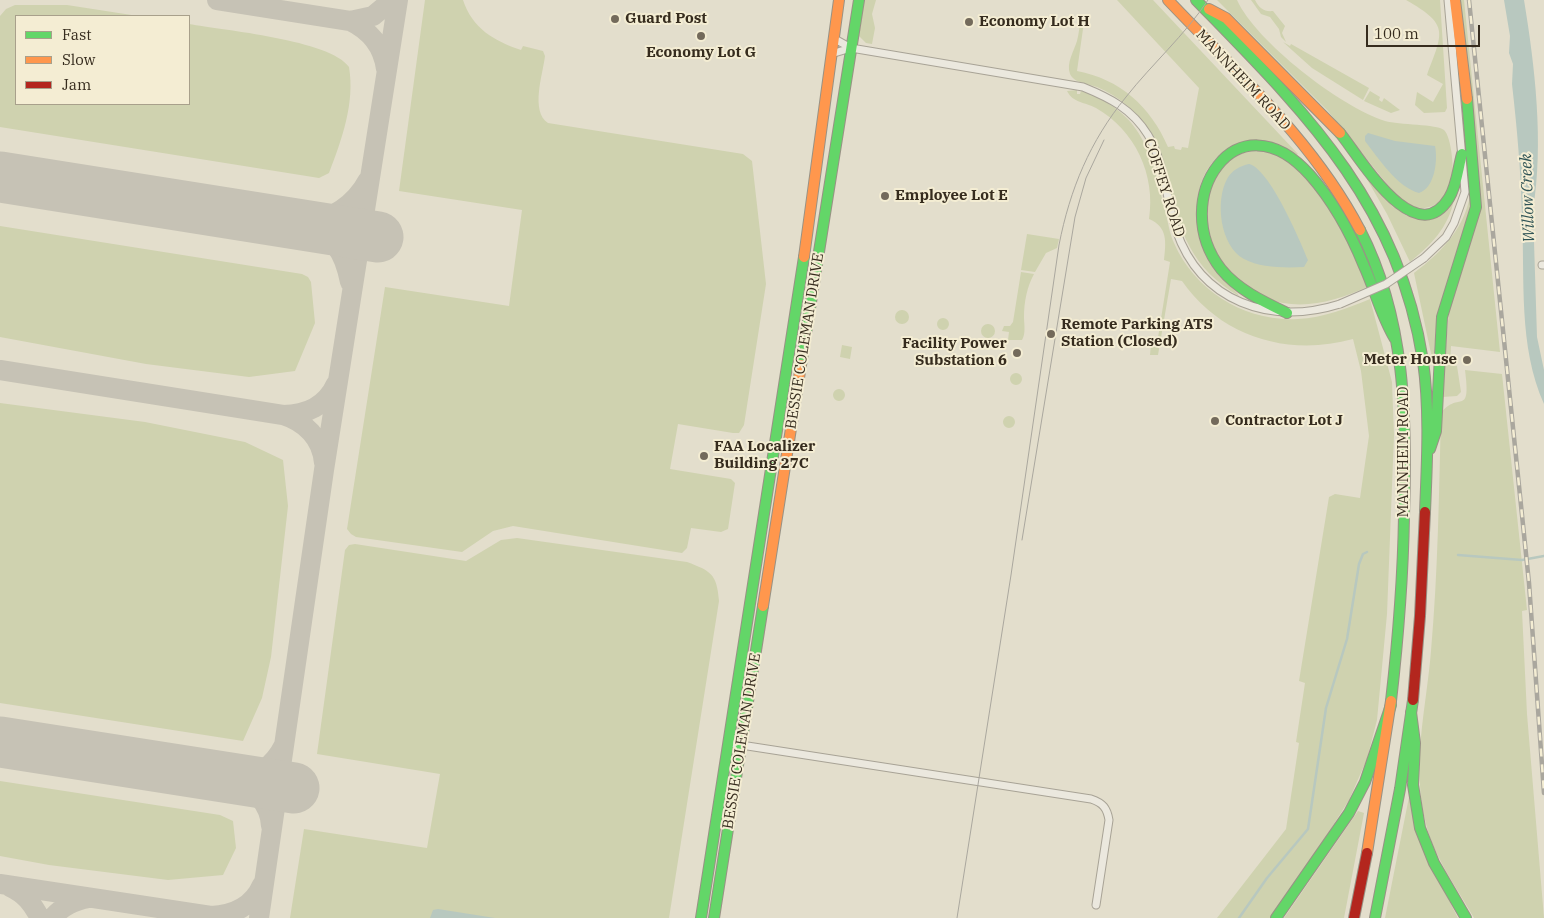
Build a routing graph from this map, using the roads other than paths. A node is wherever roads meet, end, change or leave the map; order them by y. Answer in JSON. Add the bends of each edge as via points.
{"nodes":[{"id":1,"x":839,"y":0,"type":"edge"},
{"id":2,"x":859,"y":0,"type":"edge"},
{"id":3,"x":1168,"y":0,"type":"edge"},
{"id":4,"x":1448,"y":0,"type":"edge"},
{"id":5,"x":1455,"y":0,"type":"edge"},
{"id":6,"x":1198,"y":2,"type":"edge"},
{"id":7,"x":833,"y":38,"type":"junction"},
{"id":8,"x":851,"y":48,"type":"junction"},
{"id":9,"x":831,"y":54,"type":"junction"},
{"id":10,"x":1462,"y":154,"type":"junction"},
{"id":11,"x":1287,"y":313,"type":"junction"},
{"id":12,"x":1400,"y":346,"type":"junction"},
{"id":13,"x":1427,"y":459,"type":"junction"},
{"id":14,"x":1391,"y":705,"type":"junction"},
{"id":15,"x":1411,"y":712,"type":"junction"},
{"id":16,"x":728,"y":743,"type":"junction"},
{"id":17,"x":742,"y":745,"type":"junction"},
{"id":18,"x":1096,"y":904,"type":"dead end"},
{"id":19,"x":701,"y":918,"type":"edge"},
{"id":20,"x":714,"y":918,"type":"edge"},
{"id":21,"x":1276,"y":918,"type":"edge"},
{"id":22,"x":1354,"y":918,"type":"edge"},
{"id":23,"x":1376,"y":918,"type":"edge"},
{"id":24,"x":1466,"y":918,"type":"edge"}],
"edges":[{"from":1,"to":7,"type":"main road","name":"BESSIE COLEMAN DRIVE"},
{"from":2,"to":8,"type":"main road","name":"BESSIE COLEMAN DRIVE"},
{"from":3,"to":12,"type":"main road","name":"MANNHEIM ROAD","via":[[1297,137],[1333,183],[1377,270]]},
{"from":4,"to":10,"type":"street","name":"COFFEY ROAD"},
{"from":5,"to":13,"type":"main road","via":[[1476,207],[1442,317],[1436,431]]},
{"from":6,"to":10,"type":"main road","via":[[1226,18],[1332,123],[1392,199],[1405,210],[1429,213],[1444,204],[1454,191]]},
{"from":6,"to":13,"type":"main road","name":"MANNHEIM ROAD","via":[[1324,137],[1357,184],[1383,232],[1404,284],[1420,349],[1427,415]]},
{"from":7,"to":8,"type":"street","name":"COFFEY ROAD"},
{"from":7,"to":9,"type":"main road","name":"BESSIE COLEMAN DRIVE"},
{"from":8,"to":9,"type":"street","name":"COFFEY ROAD"},
{"from":8,"to":11,"type":"street","name":"COFFEY ROAD","via":[[1083,86],[1110,98],[1135,117],[1149,136],[1176,229],[1196,268],[1209,282],[1239,303]]},
{"from":8,"to":17,"type":"main road","name":"BESSIE COLEMAN DRIVE"},
{"from":9,"to":16,"type":"main road","name":"BESSIE COLEMAN DRIVE","via":[[815,184]]},
{"from":10,"to":11,"type":"street","name":"COFFEY ROAD","bridge":true,"via":[[1465,192],[1460,210],[1446,237],[1424,258],[1386,284],[1340,304]]},
{"from":11,"to":12,"type":"main road","via":[[1253,298],[1231,281],[1216,260],[1205,235],[1202,211],[1208,178],[1218,162],[1239,148],[1259,145],[1279,149],[1307,172],[1338,214],[1360,257],[1384,322]]},
{"from":12,"to":14,"type":"main road","name":"MANNHEIM ROAD","via":[[1407,418],[1406,472],[1402,588]]},
{"from":13,"to":15,"type":"main road","name":"MANNHEIM ROAD","via":[[1424,574]]},
{"from":14,"to":21,"type":"main road","via":[[1365,782],[1349,813]]},
{"from":14,"to":22,"type":"main road","name":"MANNHEIM ROAD"},
{"from":15,"to":23,"type":"main road","name":"MANNHEIM ROAD"},
{"from":15,"to":24,"type":"main road","via":[[1415,743],[1413,785],[1420,828],[1434,863]]},
{"from":16,"to":17,"type":"street"},
{"from":16,"to":19,"type":"main road","name":"BESSIE COLEMAN DRIVE"},
{"from":17,"to":18,"type":"street","via":[[1099,802],[1107,809],[1109,820]]},
{"from":17,"to":20,"type":"main road","name":"BESSIE COLEMAN DRIVE"}]}
